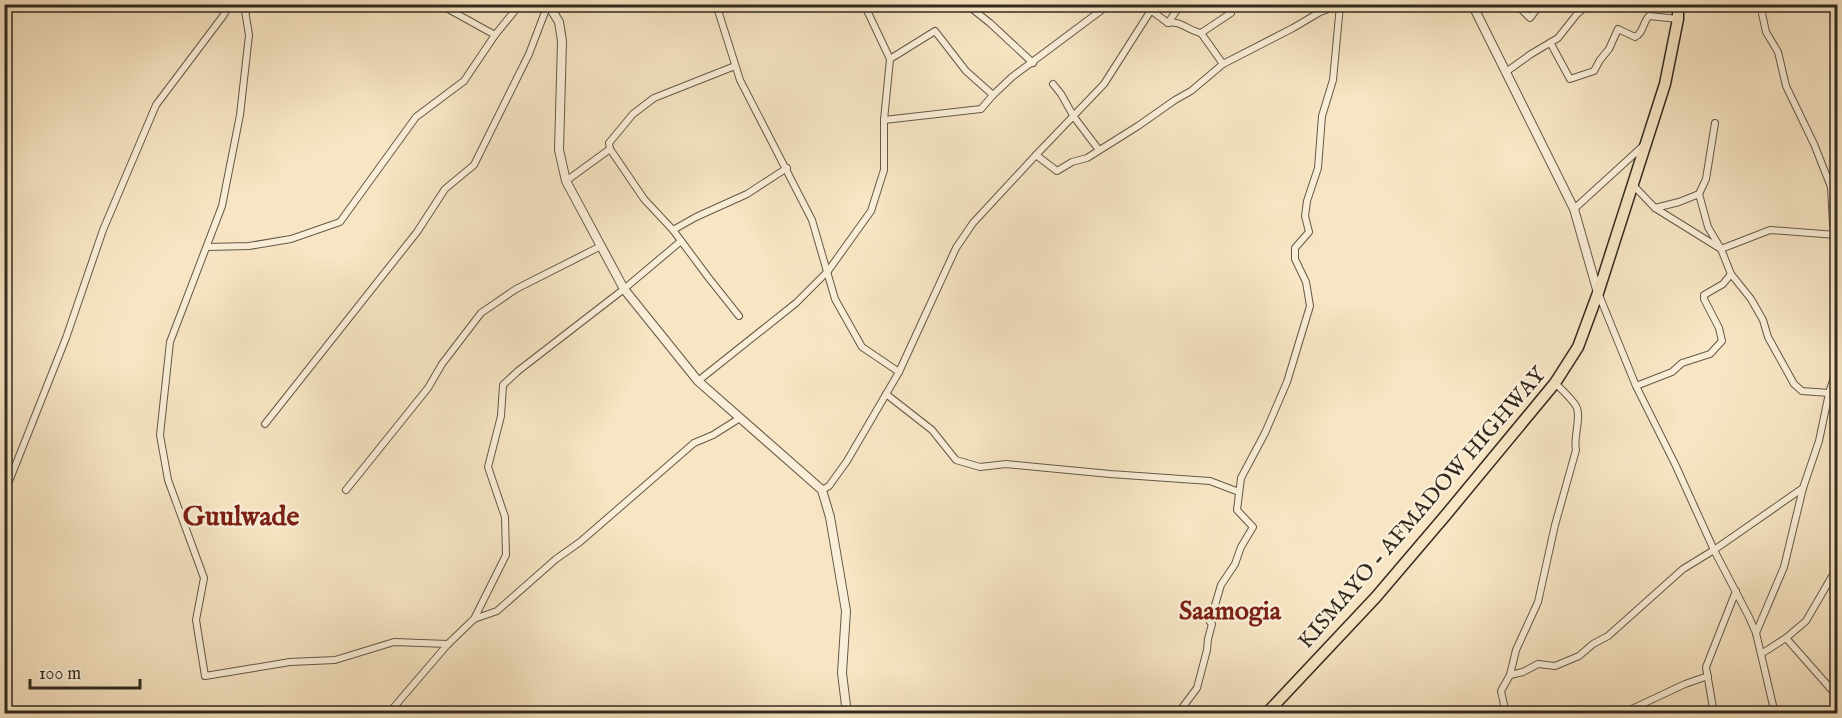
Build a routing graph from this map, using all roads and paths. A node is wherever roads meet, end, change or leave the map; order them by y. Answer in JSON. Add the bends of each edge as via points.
{"nodes":[{"id":1,"x":230,"y":4,"type":"edge"},
{"id":2,"x":244,"y":4,"type":"edge"},
{"id":3,"x":439,"y":4,"type":"edge"},
{"id":4,"x":529,"y":4,"type":"edge"},
{"id":5,"x":547,"y":4,"type":"edge"},
{"id":6,"x":716,"y":4,"type":"edge"},
{"id":7,"x":864,"y":4,"type":"edge"},
{"id":8,"x":966,"y":4,"type":"edge"},
{"id":9,"x":1180,"y":4,"type":"edge"},
{"id":10,"x":1231,"y":4,"type":"edge"},
{"id":11,"x":1316,"y":4,"type":"edge"},
{"id":12,"x":1516,"y":4,"type":"edge"},
{"id":13,"x":1554,"y":4,"type":"edge"},
{"id":14,"x":1589,"y":4,"type":"edge"},
{"id":15,"x":1678,"y":4,"type":"edge"},
{"id":16,"x":1760,"y":4,"type":"edge"},
{"id":17,"x":1108,"y":5,"type":"edge"},
{"id":18,"x":1340,"y":5,"type":"edge"},
{"id":19,"x":1476,"y":6,"type":"edge"},
{"id":20,"x":1580,"y":7,"type":"edge"},
{"id":21,"x":1153,"y":8,"type":"edge"},
{"id":22,"x":1320,"y":12,"type":"junction"},
{"id":23,"x":1678,"y":19,"type":"junction"},
{"id":24,"x":1168,"y":23,"type":"junction"},
{"id":25,"x":1201,"y":33,"type":"junction"},
{"id":26,"x":495,"y":35,"type":"junction"},
{"id":27,"x":1551,"y":44,"type":"junction"},
{"id":28,"x":890,"y":60,"type":"junction"},
{"id":29,"x":1033,"y":63,"type":"junction"},
{"id":30,"x":1223,"y":64,"type":"junction"},
{"id":31,"x":735,"y":66,"type":"junction"},
{"id":32,"x":1506,"y":72,"type":"junction"},
{"id":33,"x":1053,"y":84,"type":"dead end"},
{"id":34,"x":993,"y":95,"type":"junction"},
{"id":35,"x":1074,"y":117,"type":"junction"},
{"id":36,"x":884,"y":120,"type":"junction"},
{"id":37,"x":1715,"y":123,"type":"dead end"},
{"id":38,"x":1646,"y":144,"type":"junction"},
{"id":39,"x":610,"y":149,"type":"junction"},
{"id":40,"x":1099,"y":150,"type":"junction"},
{"id":41,"x":1036,"y":155,"type":"junction"},
{"id":42,"x":787,"y":168,"type":"junction"},
{"id":43,"x":566,"y":181,"type":"junction"},
{"id":44,"x":1633,"y":185,"type":"junction"},
{"id":45,"x":1699,"y":194,"type":"junction"},
{"id":46,"x":1654,"y":208,"type":"junction"},
{"id":47,"x":1574,"y":209,"type":"junction"},
{"id":48,"x":673,"y":230,"type":"junction"},
{"id":49,"x":1837,"y":237,"type":"edge"},
{"id":50,"x":681,"y":241,"type":"junction"},
{"id":51,"x":601,"y":246,"type":"junction"},
{"id":52,"x":207,"y":247,"type":"junction"},
{"id":53,"x":1722,"y":249,"type":"junction"},
{"id":54,"x":828,"y":271,"type":"junction"},
{"id":55,"x":1731,"y":274,"type":"junction"},
{"id":56,"x":624,"y":289,"type":"junction"},
{"id":57,"x":1598,"y":294,"type":"junction"},
{"id":58,"x":739,"y":316,"type":"dead end"},
{"id":59,"x":1838,"y":365,"type":"edge"},
{"id":60,"x":899,"y":372,"type":"junction"},
{"id":61,"x":698,"y":381,"type":"junction"},
{"id":62,"x":1556,"y":383,"type":"junction"},
{"id":63,"x":1636,"y":386,"type":"junction"},
{"id":64,"x":1828,"y":393,"type":"junction"},
{"id":65,"x":886,"y":394,"type":"junction"},
{"id":66,"x":740,"y":418,"type":"junction"},
{"id":67,"x":266,"y":424,"type":"dead end"},
{"id":68,"x":1803,"y":488,"type":"junction"},
{"id":69,"x":346,"y":490,"type":"dead end"},
{"id":70,"x":822,"y":490,"type":"junction"},
{"id":71,"x":1239,"y":492,"type":"junction"},
{"id":72,"x":4,"y":495,"type":"edge"},
{"id":73,"x":1714,"y":550,"type":"junction"},
{"id":74,"x":1838,"y":566,"type":"edge"},
{"id":75,"x":1736,"y":591,"type":"junction"},
{"id":76,"x":474,"y":619,"type":"junction"},
{"id":77,"x":1756,"y":633,"type":"junction"},
{"id":78,"x":1786,"y":638,"type":"junction"},
{"id":79,"x":448,"y":644,"type":"junction"},
{"id":80,"x":1761,"y":654,"type":"junction"},
{"id":81,"x":1510,"y":675,"type":"junction"},
{"id":82,"x":1708,"y":676,"type":"junction"},
{"id":83,"x":1838,"y":697,"type":"edge"},
{"id":84,"x":388,"y":714,"type":"edge"},
{"id":85,"x":847,"y":714,"type":"edge"},
{"id":86,"x":1176,"y":714,"type":"edge"},
{"id":87,"x":1266,"y":714,"type":"edge"},
{"id":88,"x":1506,"y":714,"type":"edge"},
{"id":89,"x":1621,"y":714,"type":"edge"},
{"id":90,"x":1714,"y":714,"type":"edge"},
{"id":91,"x":1774,"y":714,"type":"edge"}],
"edges":[{"from":1,"to":72,"type":"street","via":[[156,105],[103,230],[66,338]]},
{"from":2,"to":52,"type":"street","via":[[249,35],[240,115],[222,206]]},
{"from":3,"to":26,"type":"street"},
{"from":4,"to":26,"type":"street","via":[[517,8]]},
{"from":5,"to":43,"type":"street","via":[[559,22],[562,41],[559,150]]},
{"from":5,"to":67,"type":"street","via":[[529,54],[474,165],[445,189],[417,232]]},
{"from":6,"to":31,"type":"street"},
{"from":7,"to":28,"type":"street"},
{"from":8,"to":29,"type":"street"},
{"from":9,"to":24,"type":"street"},
{"from":10,"to":25,"type":"street","via":[[1231,13]]},
{"from":11,"to":22,"type":"street"},
{"from":12,"to":13,"type":"street","via":[[1530,18],[1539,6]]},
{"from":14,"to":20,"type":"street"},
{"from":15,"to":23,"type":"main road","name":"KISMAYO - AFMADOW HIGHWAY"},
{"from":16,"to":49,"type":"street","via":[[1786,86],[1831,187]]},
{"from":17,"to":29,"type":"street"},
{"from":18,"to":22,"type":"street"},
{"from":18,"to":71,"type":"street","via":[[1333,80],[1322,116],[1317,168],[1307,201],[1309,232],[1295,248],[1310,306],[1287,382],[1241,478]]},
{"from":19,"to":32,"type":"street"},
{"from":20,"to":27,"type":"street","via":[[1566,30]]},
{"from":21,"to":24,"type":"street"},
{"from":21,"to":35,"type":"street","via":[[1104,84]]},
{"from":22,"to":30,"type":"street"},
{"from":23,"to":27,"type":"street","via":[[1649,16],[1635,37],[1618,29],[1594,71],[1570,79]]},
{"from":23,"to":38,"type":"main road","name":"KISMAYO - AFMADOW HIGHWAY","via":[[1665,84]]},
{"from":24,"to":25,"type":"street","via":[[1174,21]]},
{"from":25,"to":30,"type":"street"},
{"from":26,"to":52,"type":"street","via":[[464,81],[416,117],[340,222],[291,239]]},
{"from":27,"to":32,"type":"street"},
{"from":28,"to":34,"type":"street","via":[[935,31],[966,70]]},
{"from":28,"to":36,"type":"street"},
{"from":29,"to":34,"type":"street"},
{"from":30,"to":40,"type":"street","via":[[1191,92]]},
{"from":31,"to":39,"type":"street","via":[[654,98],[633,114],[609,142]]},
{"from":31,"to":42,"type":"street"},
{"from":32,"to":47,"type":"street"},
{"from":33,"to":35,"type":"street"},
{"from":34,"to":36,"type":"street","via":[[981,109]]},
{"from":35,"to":40,"type":"street"},
{"from":35,"to":41,"type":"street"},
{"from":36,"to":54,"type":"street","via":[[884,170],[871,211]]},
{"from":37,"to":45,"type":"street","via":[[1706,179]]},
{"from":38,"to":44,"type":"main road","name":"KISMAYO - AFMADOW HIGHWAY"},
{"from":38,"to":47,"type":"street"},
{"from":39,"to":43,"type":"street"},
{"from":39,"to":48,"type":"street","via":[[644,200]]},
{"from":40,"to":41,"type":"street","via":[[1057,171]]},
{"from":41,"to":60,"type":"street","via":[[973,223],[956,248]]},
{"from":42,"to":48,"type":"street","via":[[747,194]]},
{"from":42,"to":54,"type":"street","via":[[812,220]]},
{"from":43,"to":51,"type":"street"},
{"from":44,"to":46,"type":"street"},
{"from":44,"to":57,"type":"main road","name":"KISMAYO - AFMADOW HIGHWAY"},
{"from":45,"to":46,"type":"street"},
{"from":45,"to":53,"type":"street","via":[[1708,227]]},
{"from":46,"to":53,"type":"street"},
{"from":47,"to":57,"type":"street"},
{"from":48,"to":50,"type":"street"},
{"from":49,"to":53,"type":"street","via":[[1770,230]]},
{"from":50,"to":56,"type":"street"},
{"from":50,"to":58,"type":"street"},
{"from":51,"to":56,"type":"street"},
{"from":51,"to":69,"type":"street","via":[[516,290],[481,313],[428,388]]},
{"from":52,"to":79,"type":"street","via":[[170,342],[160,435],[168,480],[204,578],[196,620],[205,676],[290,662],[335,660],[394,642]]},
{"from":53,"to":55,"type":"street"},
{"from":54,"to":60,"type":"street","via":[[835,298],[862,347]]},
{"from":54,"to":61,"type":"street","via":[[796,303]]},
{"from":55,"to":63,"type":"street","via":[[1704,295],[1719,328],[1722,341],[1718,347]]},
{"from":55,"to":64,"type":"street","via":[[1751,299],[1794,384],[1802,391]]},
{"from":56,"to":61,"type":"street"},
{"from":56,"to":76,"type":"street","via":[[503,385],[501,416],[488,467],[506,517],[506,555]]},
{"from":57,"to":62,"type":"main road","name":"KISMAYO - AFMADOW HIGHWAY","via":[[1578,348]]},
{"from":57,"to":63,"type":"street"},
{"from":59,"to":64,"type":"street"},
{"from":60,"to":65,"type":"street"},
{"from":61,"to":66,"type":"street"},
{"from":62,"to":81,"type":"street","via":[[1576,407],[1576,450],[1538,602],[1516,650]]},
{"from":62,"to":87,"type":"main road","name":"KISMAYO - AFMADOW HIGHWAY","via":[[1376,597]]},
{"from":63,"to":73,"type":"street"},
{"from":64,"to":68,"type":"street","via":[[1819,441]]},
{"from":65,"to":70,"type":"street","via":[[847,461]]},
{"from":65,"to":71,"type":"street","via":[[932,430],[956,460],[980,467],[1006,464],[1210,481]]},
{"from":66,"to":70,"type":"street"},
{"from":66,"to":76,"type":"street","via":[[694,442],[497,611]]},
{"from":68,"to":73,"type":"street"},
{"from":68,"to":77,"type":"street","via":[[1784,567]]},
{"from":70,"to":85,"type":"street","via":[[846,611],[842,673]]},
{"from":71,"to":86,"type":"street","via":[[1237,510],[1252,527],[1221,585],[1197,688]]},
{"from":73,"to":75,"type":"street"},
{"from":73,"to":81,"type":"street","via":[[1683,569],[1608,636],[1579,656],[1555,666],[1539,664]]},
{"from":74,"to":78,"type":"street","via":[[1806,621]]},
{"from":75,"to":77,"type":"street"},
{"from":75,"to":82,"type":"street","via":[[1706,667]]},
{"from":76,"to":79,"type":"street"},
{"from":77,"to":80,"type":"street"},
{"from":78,"to":80,"type":"street"},
{"from":78,"to":83,"type":"street"},
{"from":79,"to":84,"type":"street"},
{"from":80,"to":91,"type":"street"},
{"from":81,"to":88,"type":"street","via":[[1501,691]]},
{"from":82,"to":89,"type":"street"},
{"from":82,"to":90,"type":"street"}]}
